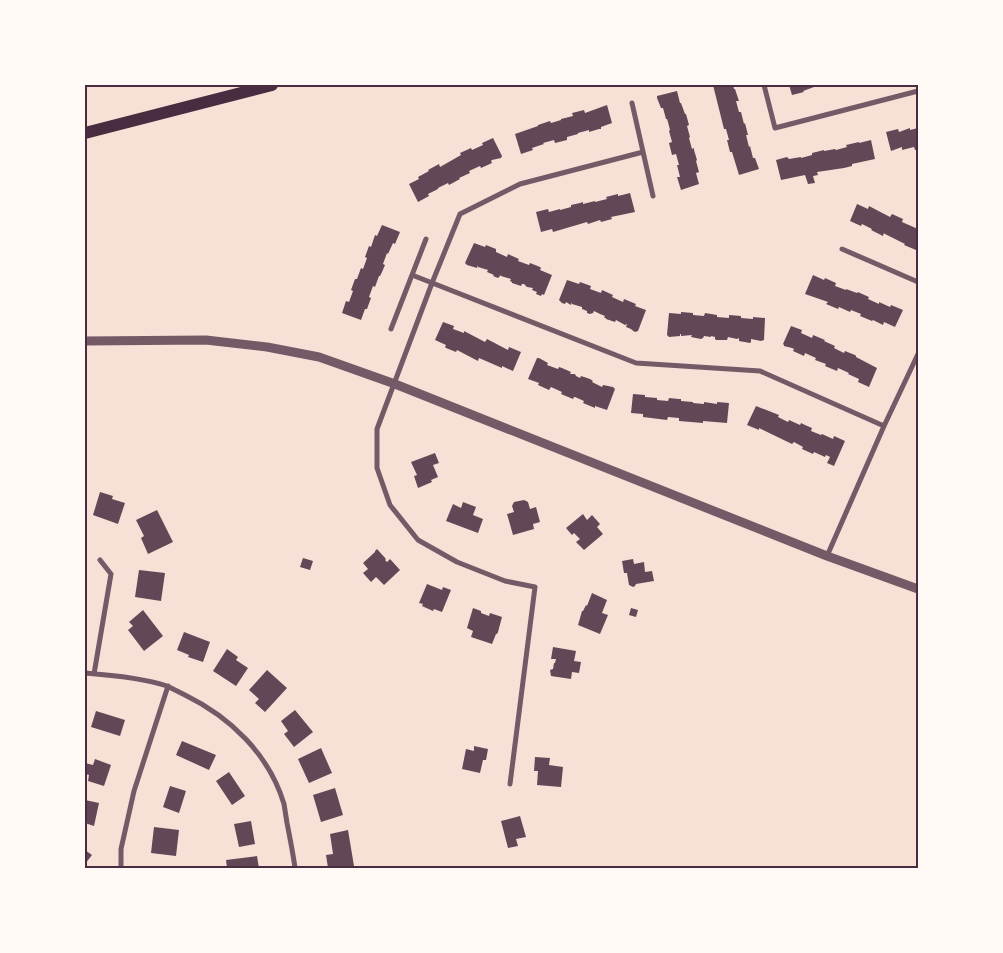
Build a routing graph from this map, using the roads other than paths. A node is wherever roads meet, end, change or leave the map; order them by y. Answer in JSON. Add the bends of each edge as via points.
{"nodes":[{"id":1,"x":272,"y":85,"type":"edge"},
{"id":2,"x":764,"y":85,"type":"edge"},
{"id":3,"x":918,"y":92,"type":"edge"},
{"id":4,"x":632,"y":103,"type":"dead end"},
{"id":5,"x":85,"y":133,"type":"edge"},
{"id":6,"x":643,"y":152,"type":"junction"},
{"id":7,"x":653,"y":196,"type":"dead end"},
{"id":8,"x":426,"y":239,"type":"dead end"},
{"id":9,"x":842,"y":248,"type":"dead end"},
{"id":10,"x":412,"y":275,"type":"junction"},
{"id":11,"x":918,"y":282,"type":"edge"},
{"id":12,"x":432,"y":283,"type":"junction"},
{"id":13,"x":391,"y":329,"type":"dead end"},
{"id":14,"x":85,"y":341,"type":"edge"},
{"id":15,"x":918,"y":354,"type":"edge"},
{"id":16,"x":395,"y":384,"type":"junction"},
{"id":17,"x":884,"y":426,"type":"junction"},
{"id":18,"x":827,"y":556,"type":"junction"},
{"id":19,"x":100,"y":560,"type":"dead end"},
{"id":20,"x":918,"y":590,"type":"edge"},
{"id":21,"x":85,"y":673,"type":"edge"},
{"id":22,"x":94,"y":674,"type":"junction"},
{"id":23,"x":168,"y":686,"type":"junction"},
{"id":24,"x":510,"y":784,"type":"dead end"},
{"id":25,"x":121,"y":868,"type":"edge"},
{"id":26,"x":295,"y":868,"type":"edge"}],
"edges":[{"from":1,"to":5,"type":"highway"},
{"from":2,"to":3,"type":"street","via":[[775,128]]},
{"from":4,"to":6,"type":"street"},
{"from":6,"to":7,"type":"street"},
{"from":6,"to":12,"type":"street","via":[[520,184],[460,214]]},
{"from":8,"to":10,"type":"street"},
{"from":9,"to":11,"type":"street"},
{"from":10,"to":12,"type":"street"},
{"from":10,"to":13,"type":"street"},
{"from":12,"to":16,"type":"street"},
{"from":12,"to":17,"type":"street","via":[[636,363],[760,372]]},
{"from":14,"to":16,"type":"street","via":[[206,340],[267,347],[319,357]]},
{"from":15,"to":17,"type":"street"},
{"from":16,"to":18,"type":"street"},
{"from":16,"to":24,"type":"street","via":[[377,429],[377,468],[390,505],[418,540],[457,562],[505,581],[534,587]]},
{"from":17,"to":18,"type":"street"},
{"from":18,"to":20,"type":"street"},
{"from":19,"to":22,"type":"street","via":[[111,574]]},
{"from":21,"to":22,"type":"street"},
{"from":22,"to":23,"type":"street"},
{"from":23,"to":25,"type":"street","via":[[134,791],[121,849]]},
{"from":23,"to":26,"type":"street","via":[[196,700],[236,728],[266,765],[284,804]]}]}
